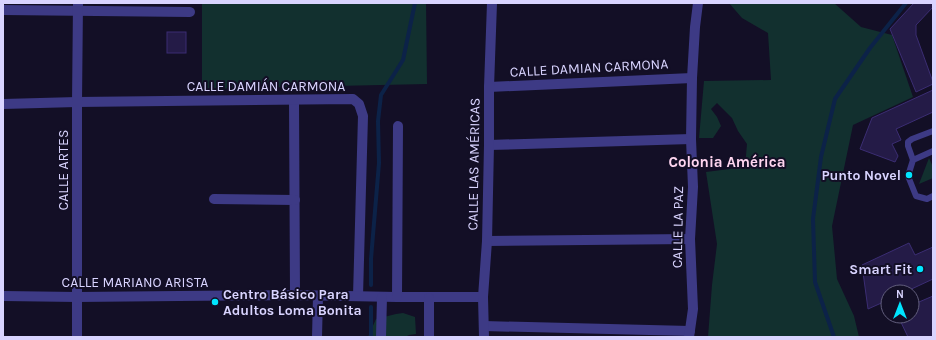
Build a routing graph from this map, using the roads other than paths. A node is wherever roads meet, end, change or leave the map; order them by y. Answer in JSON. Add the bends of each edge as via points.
{"nodes":[{"id":1,"x":492,"y":3,"type":"edge"},
{"id":2,"x":698,"y":3,"type":"edge"},
{"id":3,"x":78,"y":7,"type":"edge"},
{"id":4,"x":3,"y":10,"type":"edge"},
{"id":5,"x":190,"y":12,"type":"dead end"},
{"id":6,"x":692,"y":78,"type":"junction"},
{"id":7,"x":488,"y":87,"type":"junction"},
{"id":8,"x":294,"y":100,"type":"junction"},
{"id":9,"x":77,"y":102,"type":"junction"},
{"id":10,"x":3,"y":104,"type":"edge"},
{"id":11,"x":398,"y":126,"type":"dead end"},
{"id":12,"x":933,"y":130,"type":"edge"},
{"id":13,"x":691,"y":139,"type":"junction"},
{"id":14,"x":489,"y":145,"type":"junction"},
{"id":15,"x":933,"y":151,"type":"edge"},
{"id":16,"x":913,"y":160,"type":"junction"},
{"id":17,"x":933,"y":196,"type":"edge"},
{"id":18,"x":214,"y":199,"type":"dead end"},
{"id":19,"x":295,"y":200,"type":"junction"},
{"id":20,"x":690,"y":239,"type":"junction"},
{"id":21,"x":487,"y":241,"type":"junction"},
{"id":22,"x":295,"y":295,"type":"junction"},
{"id":23,"x":3,"y":296,"type":"edge"},
{"id":24,"x":318,"y":296,"type":"junction"},
{"id":25,"x":358,"y":296,"type":"junction"},
{"id":26,"x":77,"y":297,"type":"junction"},
{"id":27,"x":382,"y":297,"type":"junction"},
{"id":28,"x":397,"y":297,"type":"junction"},
{"id":29,"x":483,"y":297,"type":"junction"},
{"id":30,"x":429,"y":298,"type":"junction"},
{"id":31,"x":484,"y":326,"type":"junction"},
{"id":32,"x":689,"y":334,"type":"edge"},
{"id":33,"x":77,"y":337,"type":"edge"},
{"id":34,"x":318,"y":337,"type":"edge"},
{"id":35,"x":381,"y":337,"type":"edge"},
{"id":36,"x":429,"y":337,"type":"edge"},
{"id":37,"x":484,"y":337,"type":"edge"}],
"edges":[{"from":1,"to":7,"type":"street","name":"CALLE LAS AMÉRICAS"},
{"from":2,"to":6,"type":"street","name":"CALLE LA PAZ"},
{"from":3,"to":4,"type":"street"},
{"from":3,"to":5,"type":"street"},
{"from":3,"to":9,"type":"street","name":"CALLE ARTES"},
{"from":6,"to":7,"type":"street","name":"CALLE DAMIAN CARMONA"},
{"from":6,"to":13,"type":"street","name":"CALLE LA PAZ"},
{"from":7,"to":14,"type":"street","name":"CALLE LAS AMÉRICAS"},
{"from":8,"to":9,"type":"street","name":"CALLE DAMIÁN CARMONA"},
{"from":8,"to":19,"type":"street"},
{"from":8,"to":25,"type":"street","name":"CALLE DAMIÁN CARMONA","via":[[353,100],[359,104],[363,116]]},
{"from":9,"to":10,"type":"street","name":"CALLE DAMIÁN CARMONA"},
{"from":9,"to":26,"type":"street","name":"CALLE ARTES"},
{"from":11,"to":28,"type":"street"},
{"from":12,"to":16,"type":"lane","via":[[908,142]]},
{"from":13,"to":14,"type":"street"},
{"from":13,"to":20,"type":"street","name":"CALLE LA PAZ","via":[[693,187]]},
{"from":14,"to":21,"type":"street","name":"CALLE LAS AMÉRICAS"},
{"from":15,"to":16,"type":"lane"},
{"from":16,"to":17,"type":"lane","via":[[908,176],[916,196],[927,199]]},
{"from":18,"to":19,"type":"street"},
{"from":19,"to":22,"type":"street"},
{"from":20,"to":21,"type":"street"},
{"from":20,"to":32,"type":"street","name":"CALLE LA PAZ","via":[[693,309]]},
{"from":21,"to":29,"type":"street","name":"CALLE LAS AMÉRICAS"},
{"from":22,"to":24,"type":"street","name":"CALLE MARIANO ARISTA"},
{"from":22,"to":26,"type":"street","name":"CALLE MARIANO ARISTA"},
{"from":23,"to":26,"type":"street","name":"CALLE MARIANO ARISTA"},
{"from":24,"to":25,"type":"street","name":"CALLE MARIANO ARISTA"},
{"from":24,"to":34,"type":"street"},
{"from":25,"to":27,"type":"street","name":"CALLE MARIANO ARISTA"},
{"from":26,"to":33,"type":"street","name":"CALLE ARTES"},
{"from":27,"to":28,"type":"street","name":"CALLE MARIANO ARISTA"},
{"from":27,"to":35,"type":"street"},
{"from":28,"to":30,"type":"street","name":"CALLE MARIANO ARISTA"},
{"from":29,"to":30,"type":"street","name":"CALLE MARIANO ARISTA"},
{"from":29,"to":31,"type":"street","name":"CALLE LAS AMÉRICAS"},
{"from":30,"to":36,"type":"street"},
{"from":31,"to":32,"type":"street"},
{"from":31,"to":37,"type":"street","name":"CALLE LAS AMÉRICAS"}]}
